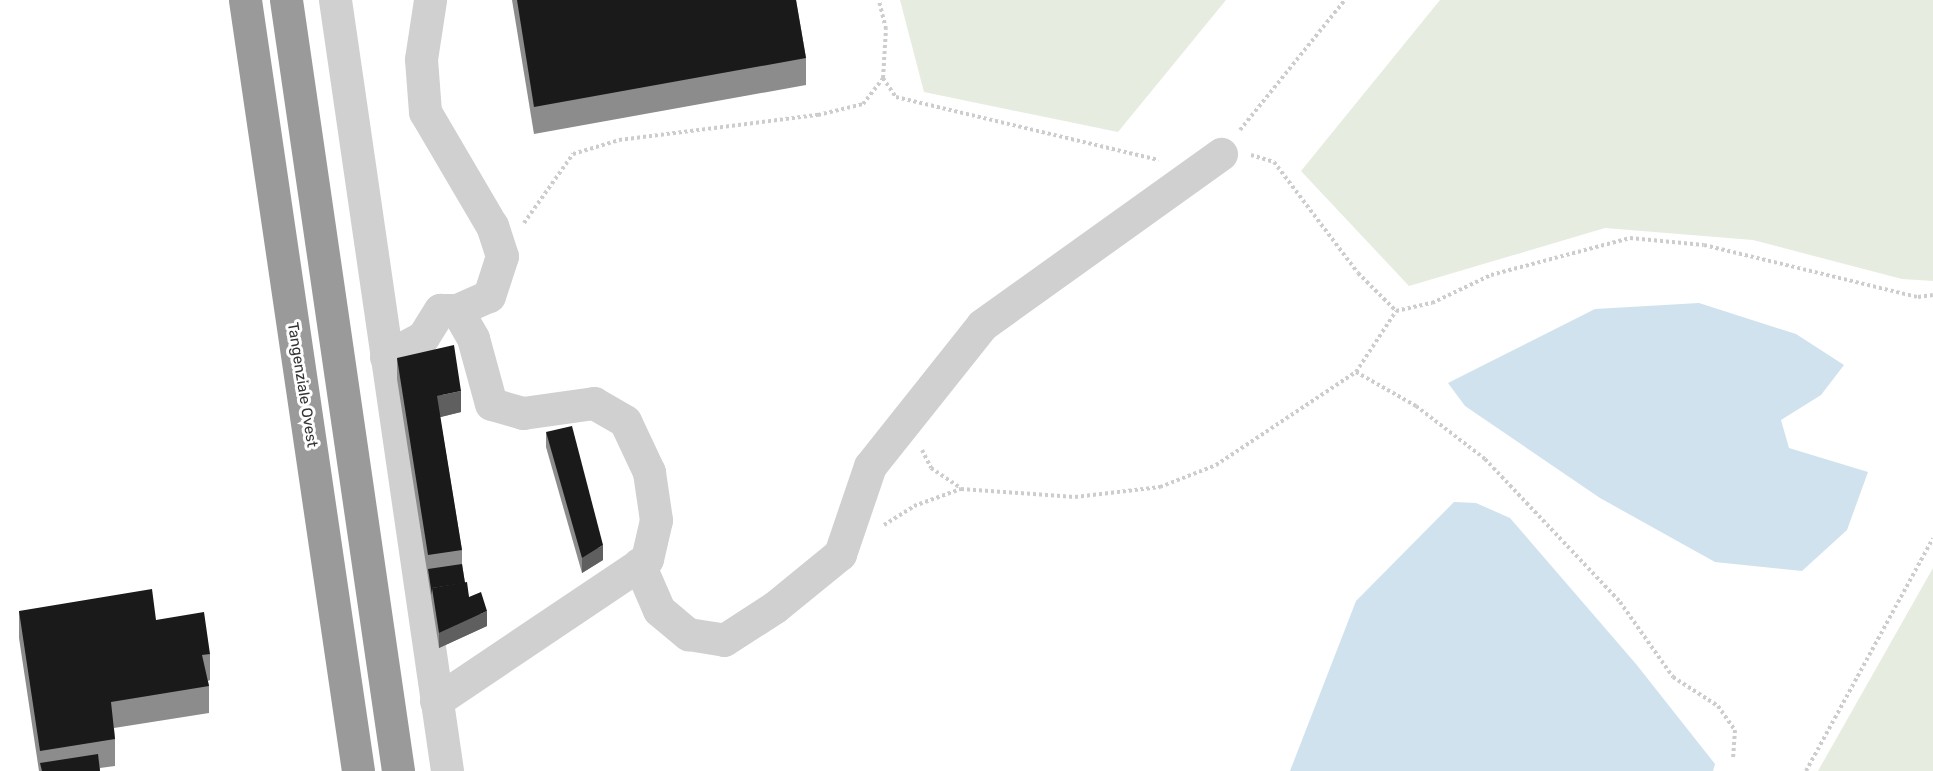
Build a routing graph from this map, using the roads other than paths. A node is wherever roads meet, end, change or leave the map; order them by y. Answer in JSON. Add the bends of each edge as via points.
{"nodes":[{"id":1,"x":245,"y":0,"type":"edge"},
{"id":2,"x":286,"y":0,"type":"edge"},
{"id":3,"x":335,"y":0,"type":"edge"},
{"id":4,"x":430,"y":0,"type":"edge"},
{"id":5,"x":1221,"y":154,"type":"road end"},
{"id":6,"x":458,"y":310,"type":"junction"},
{"id":7,"x":386,"y":357,"type":"junction"},
{"id":8,"x":639,"y":564,"type":"junction"},
{"id":9,"x":436,"y":701,"type":"junction"},
{"id":10,"x":358,"y":771,"type":"edge"},
{"id":11,"x":398,"y":771,"type":"edge"},
{"id":12,"x":447,"y":771,"type":"edge"}],
"edges":[{"from":1,"to":10,"type":"highway","name":"Tangenziale Ovest"},
{"from":2,"to":11,"type":"highway"},
{"from":3,"to":7,"type":"street"},
{"from":4,"to":6,"type":"street","via":[[421,59],[425,112],[492,226],[502,256],[489,296]]},
{"from":5,"to":8,"type":"street","via":[[982,325],[870,466],[840,554],[724,640],[688,634],[659,610]]},
{"from":6,"to":7,"type":"street","via":[[440,310],[423,337]]},
{"from":6,"to":8,"type":"street","via":[[472,338],[491,404],[523,413],[594,403],[625,421],[649,472],[656,520],[647,559]]},
{"from":7,"to":9,"type":"street"},
{"from":8,"to":9,"type":"street"},
{"from":9,"to":12,"type":"street"}]}
